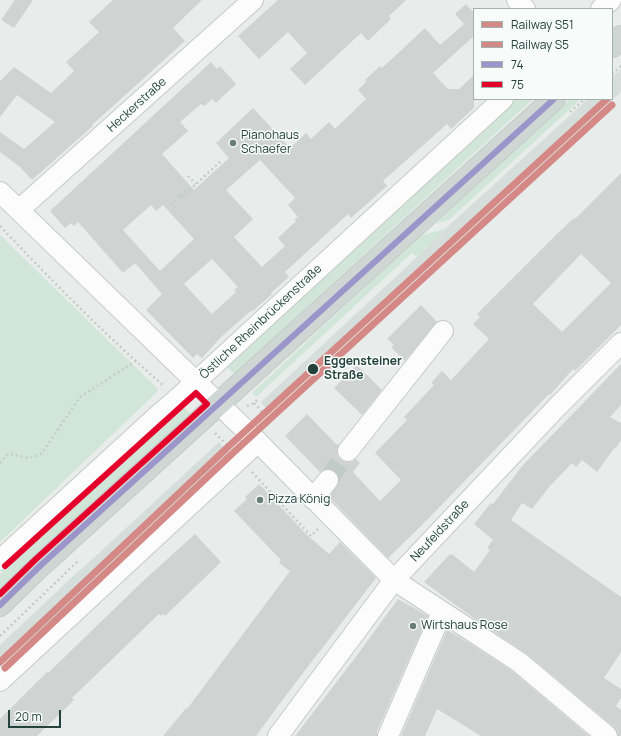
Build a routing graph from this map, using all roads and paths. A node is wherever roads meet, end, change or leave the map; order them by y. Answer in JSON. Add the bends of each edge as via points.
{"nodes":[{"id":1,"x":253,"y":0,"type":"edge"},
{"id":2,"x":517,"y":0,"type":"edge"},
{"id":3,"x":611,"y":0,"type":"edge"},
{"id":4,"x":524,"y":8,"type":"edge"},
{"id":5,"x":602,"y":8,"type":"edge"},
{"id":6,"x":621,"y":37,"type":"edge"},
{"id":7,"x":613,"y":45,"type":"edge"},
{"id":8,"x":621,"y":66,"type":"edge"},
{"id":9,"x":613,"y":73,"type":"edge"},
{"id":10,"x":502,"y":100,"type":"edge"},
{"id":11,"x":553,"y":100,"type":"edge"},
{"id":12,"x":222,"y":160,"type":"dead end"},
{"id":13,"x":188,"y":176,"type":"dead end"},
{"id":14,"x":0,"y":192,"type":"edge"},
{"id":15,"x":181,"y":196,"type":"junction"},
{"id":16,"x":175,"y":208,"type":"dead end"},
{"id":17,"x":20,"y":209,"type":"junction"},
{"id":18,"x":0,"y":226,"type":"edge"},
{"id":19,"x":443,"y":331,"type":"dead end"},
{"id":20,"x":621,"y":343,"type":"edge"},
{"id":21,"x":136,"y":361,"type":"junction"},
{"id":22,"x":196,"y":382,"type":"junction"},
{"id":23,"x":178,"y":398,"type":"junction"},
{"id":24,"x":258,"y":399,"type":"dead end"},
{"id":25,"x":251,"y":400,"type":"dead end"},
{"id":26,"x":254,"y":403,"type":"junction"},
{"id":27,"x":233,"y":410,"type":"junction"},
{"id":28,"x":272,"y":415,"type":"dead end"},
{"id":29,"x":209,"y":427,"type":"junction"},
{"id":30,"x":258,"y":442,"type":"junction"},
{"id":31,"x":348,"y":451,"type":"tunnel mouth"},
{"id":32,"x":240,"y":459,"type":"junction"},
{"id":33,"x":0,"y":463,"type":"edge"},
{"id":34,"x":328,"y":480,"type":"tunnel mouth"},
{"id":35,"x":313,"y":499,"type":"junction"},
{"id":36,"x":331,"y":516,"type":"junction"},
{"id":37,"x":82,"y":556,"type":"dead end"},
{"id":38,"x":0,"y":560,"type":"edge"},
{"id":39,"x":394,"y":580,"type":"junction"},
{"id":40,"x":0,"y":605,"type":"edge"},
{"id":41,"x":442,"y":612,"type":"junction"},
{"id":42,"x":0,"y":636,"type":"edge"},
{"id":43,"x":0,"y":680,"type":"edge"},
{"id":44,"x":278,"y":736,"type":"edge"},
{"id":45,"x":388,"y":736,"type":"edge"},
{"id":46,"x":607,"y":736,"type":"edge"}],
"edges":[{"from":1,"to":17,"type":"street","name":"Heckerstraße"},
{"from":2,"to":4,"type":"street"},
{"from":3,"to":5,"type":"street"},
{"from":6,"to":7,"type":"main road"},
{"from":8,"to":9,"type":"path"},
{"from":10,"to":22,"type":"street","name":"Östliche Rheinbrückenstraße"},
{"from":11,"to":27,"type":"main road"},
{"from":12,"to":15,"type":"path","via":[[200,183]]},
{"from":13,"to":15,"type":"path","via":[[197,185],[183,198]]},
{"from":14,"to":17,"type":"street"},
{"from":15,"to":16,"type":"path","via":[[171,203]]},
{"from":17,"to":22,"type":"street"},
{"from":18,"to":21,"type":"path","via":[[44,273]]},
{"from":19,"to":31,"type":"street"},
{"from":20,"to":39,"type":"street","name":"Neufeldstraße"},
{"from":21,"to":23,"type":"path"},
{"from":21,"to":33,"type":"path","via":[[80,397],[42,453],[28,458],[8,454]]},
{"from":22,"to":23,"type":"street","name":"Östliche Rheinbrückenstraße"},
{"from":22,"to":27,"type":"street"},
{"from":23,"to":38,"type":"street","name":"Östliche Rheinbrückenstraße"},
{"from":24,"to":26,"type":"path"},
{"from":25,"to":26,"type":"path"},
{"from":26,"to":27,"type":"path"},
{"from":26,"to":28,"type":"path","via":[[269,419]]},
{"from":27,"to":29,"type":"main road"},
{"from":27,"to":29,"type":"path"},
{"from":27,"to":30,"type":"street"},
{"from":29,"to":32,"type":"path"},
{"from":29,"to":40,"type":"main road","via":[[41,565]]},
{"from":30,"to":32,"type":"street"},
{"from":30,"to":35,"type":"street"},
{"from":32,"to":36,"type":"path","via":[[311,536]]},
{"from":32,"to":43,"type":"street"},
{"from":34,"to":35,"type":"street"},
{"from":35,"to":36,"type":"street"},
{"from":36,"to":39,"type":"street"},
{"from":37,"to":42,"type":"path"},
{"from":39,"to":41,"type":"street"},
{"from":39,"to":44,"type":"street","name":"Neufeldstraße"},
{"from":41,"to":45,"type":"street"},
{"from":41,"to":46,"type":"street","via":[[523,666]]}]}
